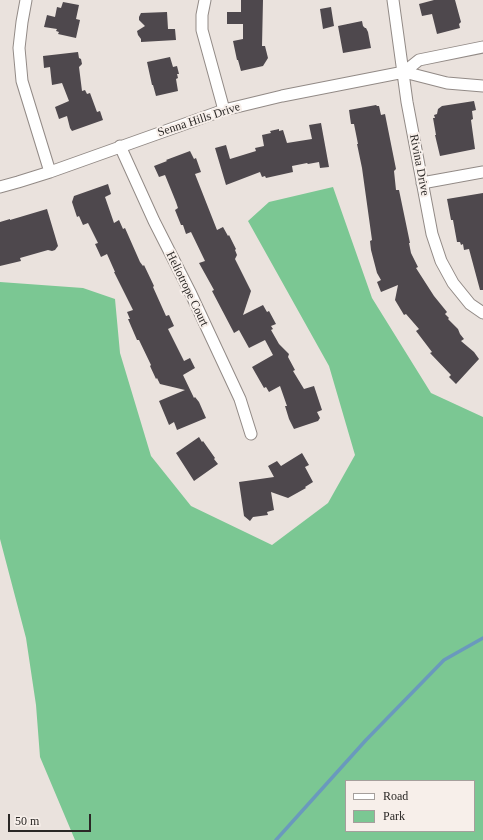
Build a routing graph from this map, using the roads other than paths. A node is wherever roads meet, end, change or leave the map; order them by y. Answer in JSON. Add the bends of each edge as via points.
{"nodes":[{"id":1,"x":26,"y":0,"type":"edge"},
{"id":2,"x":204,"y":0,"type":"edge"},
{"id":3,"x":393,"y":0,"type":"edge"},
{"id":4,"x":483,"y":47,"type":"edge"},
{"id":5,"x":404,"y":72,"type":"junction"},
{"id":6,"x":483,"y":86,"type":"edge"},
{"id":7,"x":224,"y":110,"type":"junction"},
{"id":8,"x":120,"y":146,"type":"junction"},
{"id":9,"x":50,"y":172,"type":"junction"},
{"id":10,"x":483,"y":172,"type":"edge"},
{"id":11,"x":422,"y":183,"type":"junction"},
{"id":12,"x":0,"y":187,"type":"edge"},
{"id":13,"x":483,"y":313,"type":"edge"},
{"id":14,"x":251,"y":434,"type":"dead end"}],
"edges":[{"from":1,"to":9,"type":"street","via":[[19,48],[22,81]]},
{"from":2,"to":7,"type":"street","via":[[202,30]]},
{"from":3,"to":5,"type":"street","name":"Rivina Drive"},
{"from":4,"to":5,"type":"street","name":"Senna Hills Drive","via":[[419,60]]},
{"from":5,"to":6,"type":"street","name":"Senna Hills Drive","via":[[447,83]]},
{"from":5,"to":7,"type":"street","name":"Senna Hills Drive"},
{"from":5,"to":11,"type":"street","name":"Rivina Drive"},
{"from":7,"to":8,"type":"street","name":"Senna Hills Drive"},
{"from":8,"to":9,"type":"street","name":"Senna Hills Drive"},
{"from":8,"to":14,"type":"street","name":"Heliotrope Court","via":[[240,399]]},
{"from":9,"to":12,"type":"street","name":"Senna Hills Drive"},
{"from":10,"to":11,"type":"street"},
{"from":11,"to":13,"type":"street","name":"Rivina Drive","via":[[432,234],[441,261],[452,283],[470,304]]}]}
